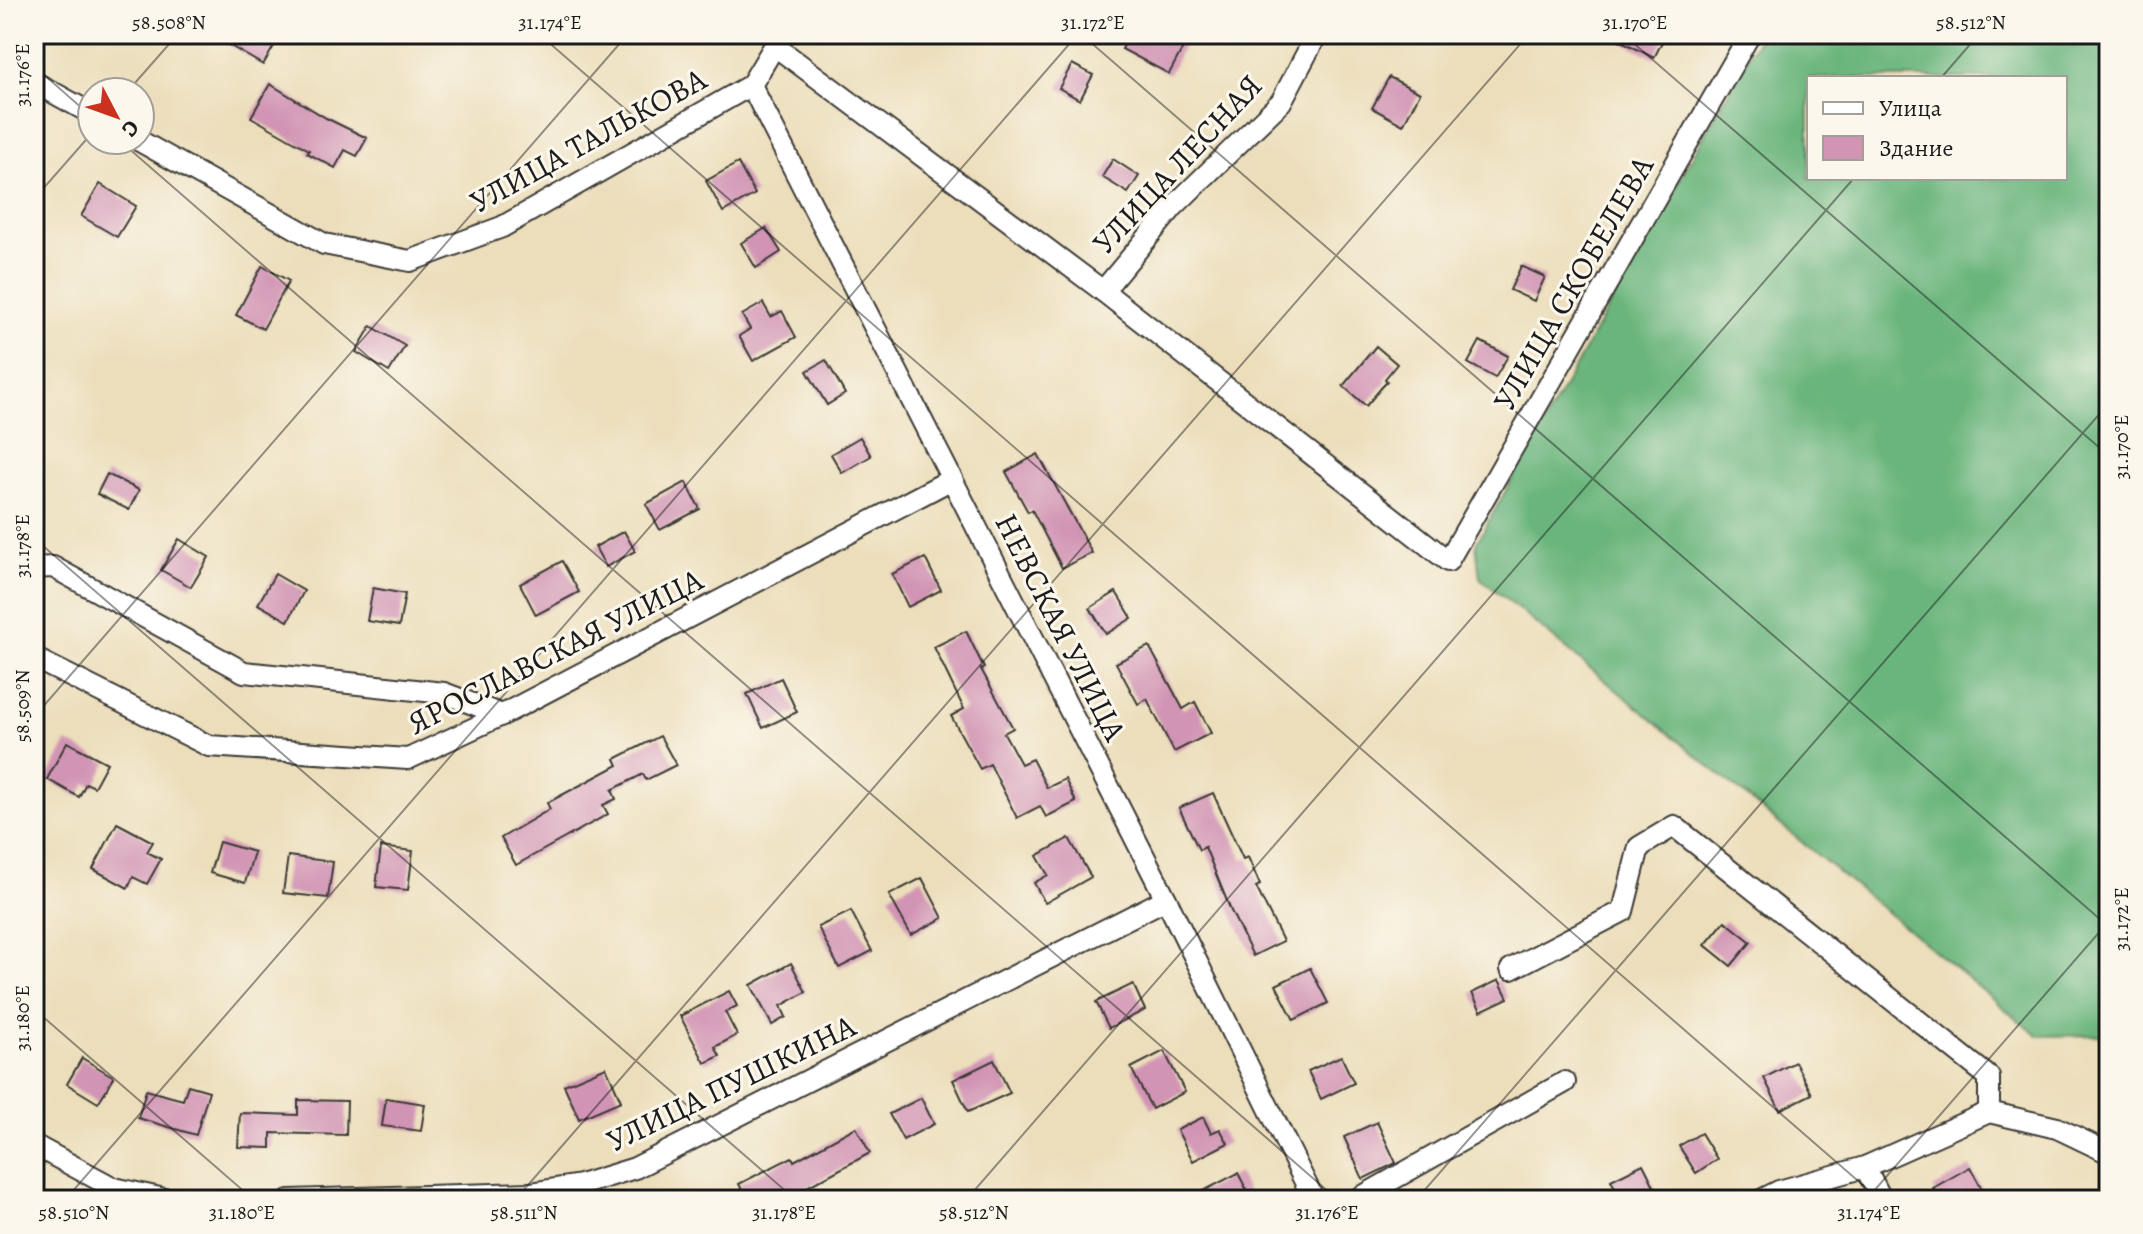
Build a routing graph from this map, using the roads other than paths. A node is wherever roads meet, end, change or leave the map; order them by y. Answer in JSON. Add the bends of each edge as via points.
{"nodes":[{"id":1,"x":1317,"y":34,"type":"edge"},
{"id":2,"x":1750,"y":34,"type":"edge"},
{"id":3,"x":778,"y":40,"type":"edge"},
{"id":4,"x":34,"y":82,"type":"edge"},
{"id":5,"x":751,"y":85,"type":"junction"},
{"id":6,"x":76,"y":105,"type":"edge"},
{"id":7,"x":156,"y":150,"type":"edge"},
{"id":8,"x":1103,"y":291,"type":"junction"},
{"id":9,"x":952,"y":479,"type":"junction"},
{"id":10,"x":34,"y":568,"type":"edge"},
{"id":11,"x":34,"y":658,"type":"edge"},
{"id":12,"x":502,"y":715,"type":"junction"},
{"id":13,"x":1166,"y":899,"type":"junction"},
{"id":14,"x":1511,"y":969,"type":"dead end"},
{"id":15,"x":1565,"y":1082,"type":"dead end"},
{"id":16,"x":1989,"y":1112,"type":"junction"},
{"id":17,"x":34,"y":1145,"type":"edge"},
{"id":18,"x":2109,"y":1153,"type":"edge"},
{"id":19,"x":1865,"y":1167,"type":"junction"},
{"id":20,"x":169,"y":1200,"type":"edge"},
{"id":21,"x":290,"y":1200,"type":"edge"},
{"id":22,"x":1314,"y":1200,"type":"edge"},
{"id":23,"x":1356,"y":1200,"type":"edge"},
{"id":24,"x":1761,"y":1200,"type":"edge"},
{"id":25,"x":1882,"y":1200,"type":"edge"}],
"edges":[{"from":1,"to":8,"type":"street","name":"УЛИЦА ЛЕСНАЯ","via":[[1281,102],[1173,207]]},
{"from":2,"to":8,"type":"street","name":"УЛИЦА СКОБЕЛЕВА","via":[[1448,561]]},
{"from":3,"to":5,"type":"street","name":"УЛИЦА ТАЛЬКОВА"},
{"from":3,"to":8,"type":"street"},
{"from":4,"to":6,"type":"street"},
{"from":5,"to":7,"type":"street","name":"УЛИЦА ТАЛЬКОВА","via":[[502,227],[410,261],[324,244]]},
{"from":5,"to":9,"type":"street","name":"НЕВСКАЯ УЛИЦА"},
{"from":9,"to":12,"type":"street","name":"ЯРОСЛАВСКАЯ УЛИЦА"},
{"from":9,"to":13,"type":"street","name":"НЕВСКАЯ УЛИЦА"},
{"from":10,"to":12,"type":"street","via":[[53,567],[244,672],[444,693]]},
{"from":11,"to":12,"type":"street","name":"ЯРОСЛАВСКАЯ УЛИЦА","via":[[209,746],[408,759]]},
{"from":13,"to":21,"type":"street","name":"УЛИЦА ПУШКИНА","via":[[635,1168],[530,1193]]},
{"from":13,"to":22,"type":"street","name":"НЕВСКАЯ УЛИЦА"},
{"from":14,"to":16,"type":"street","via":[[1623,911],[1639,847],[1674,826],[1989,1077]]},
{"from":15,"to":23,"type":"street"},
{"from":16,"to":18,"type":"street","via":[[2057,1128]]},
{"from":16,"to":19,"type":"street"},
{"from":17,"to":20,"type":"street","via":[[114,1188]]},
{"from":19,"to":24,"type":"street"},
{"from":19,"to":25,"type":"street"}]}
